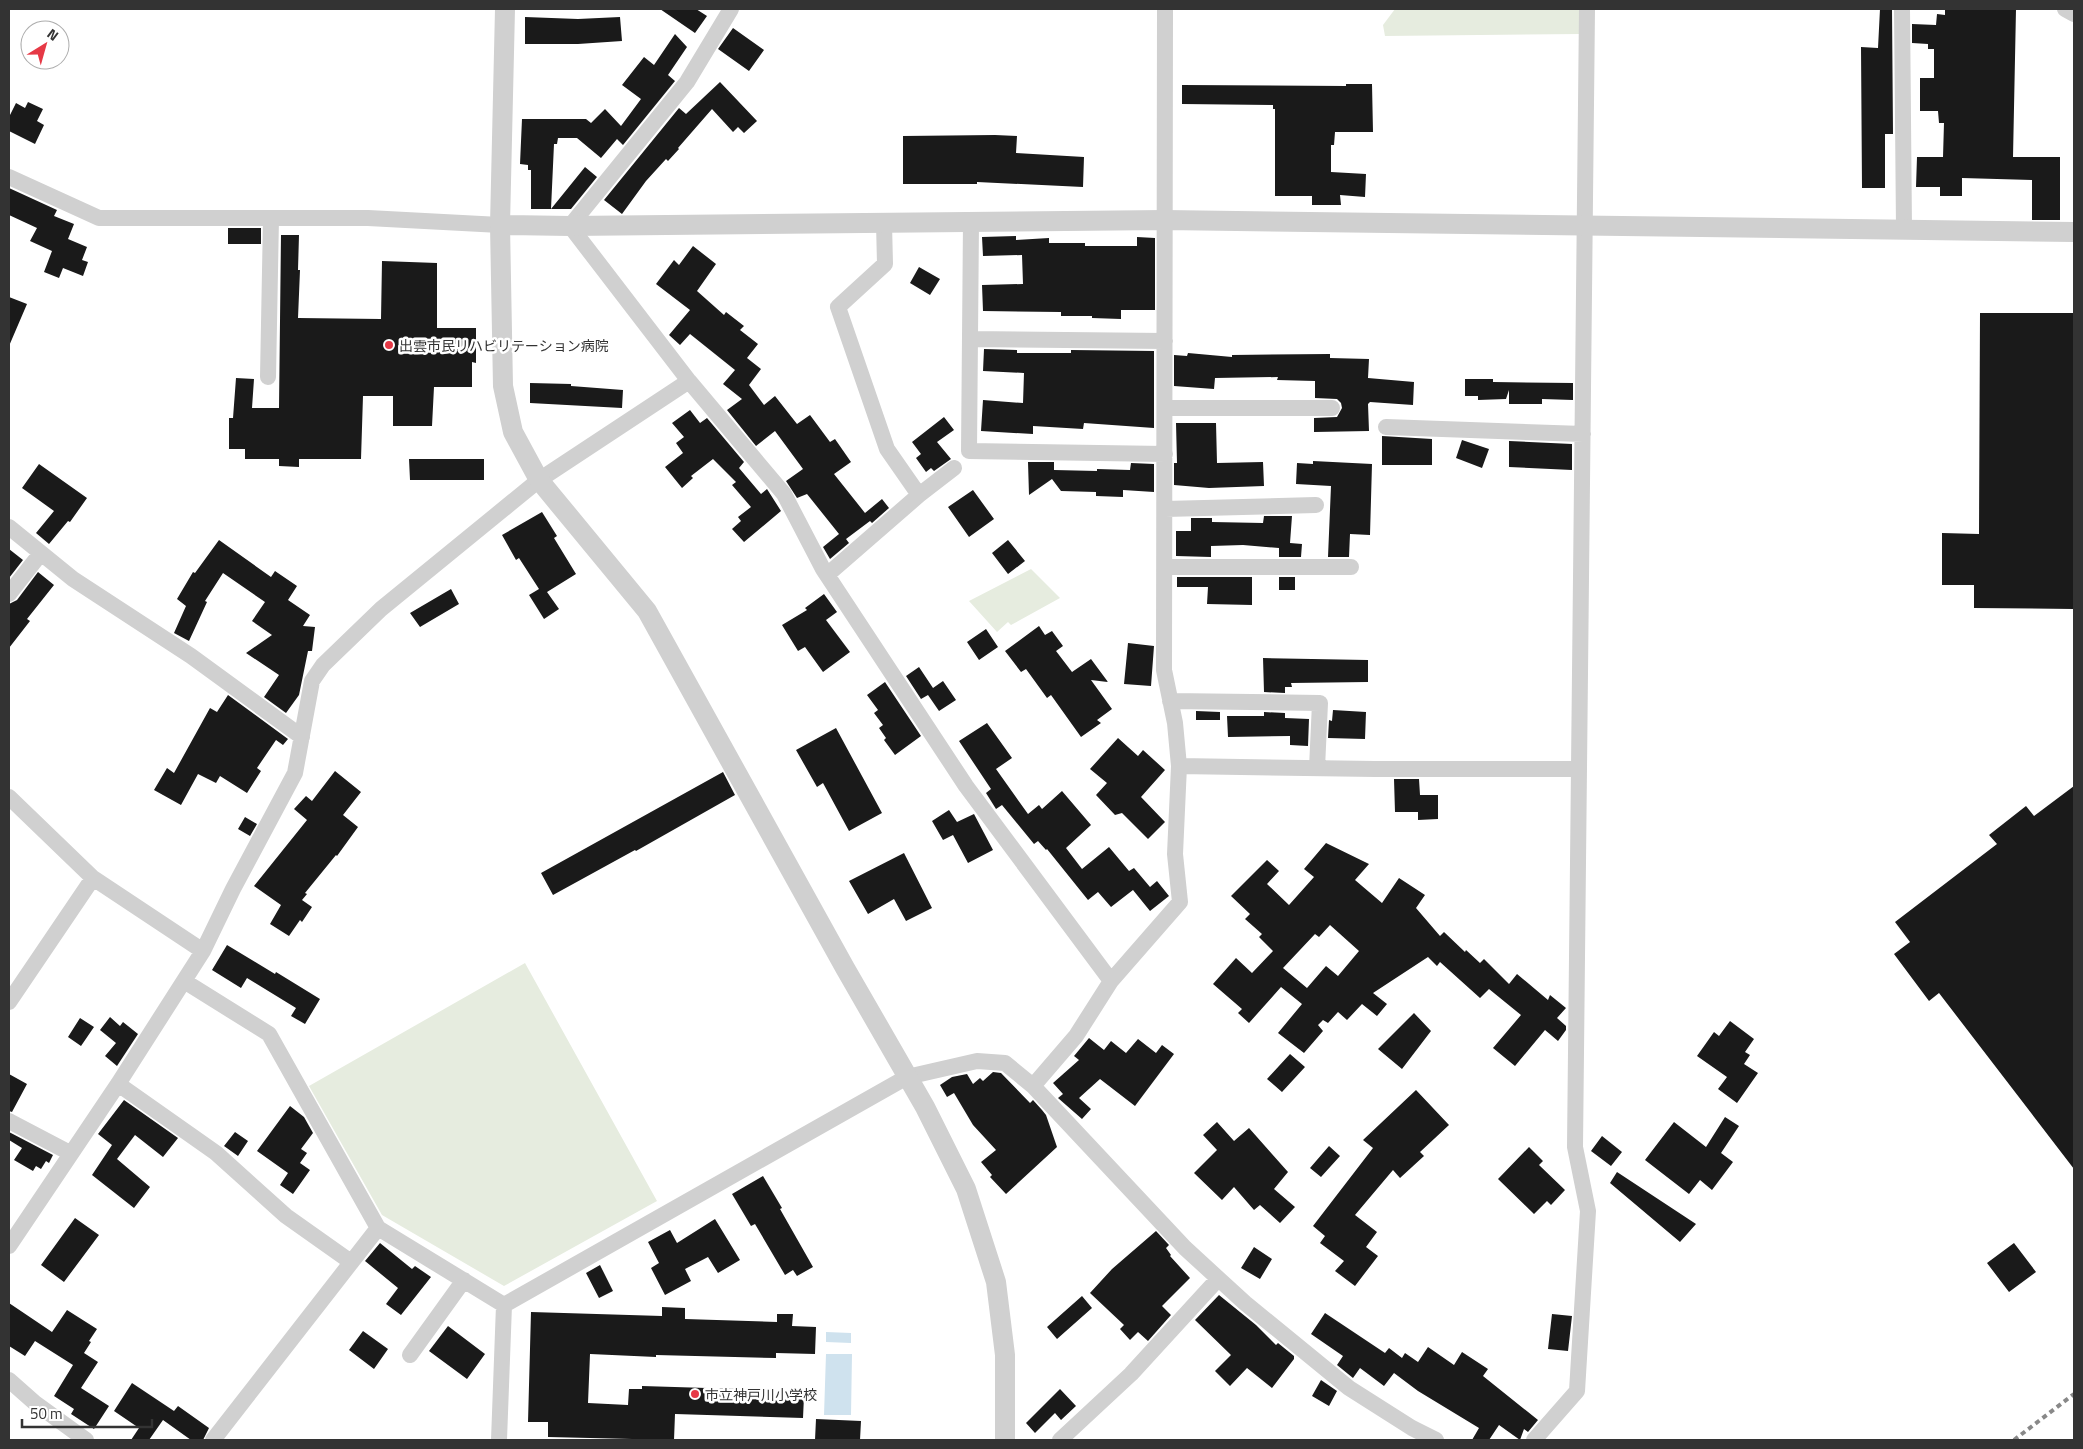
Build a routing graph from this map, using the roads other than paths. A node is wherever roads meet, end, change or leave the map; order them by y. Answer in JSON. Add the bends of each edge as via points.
{"nodes":[{"id":1,"x":505,"y":9,"type":"edge"},
{"id":2,"x":731,"y":9,"type":"edge"},
{"id":3,"x":1165,"y":9,"type":"edge"},
{"id":4,"x":1587,"y":9,"type":"edge"},
{"id":5,"x":1902,"y":9,"type":"edge"},
{"id":6,"x":2066,"y":9,"type":"edge"},
{"id":7,"x":2074,"y":14,"type":"edge"},
{"id":8,"x":9,"y":177,"type":"edge"},
{"id":9,"x":271,"y":218,"type":"junction"},
{"id":10,"x":1165,"y":220,"type":"junction"},
{"id":11,"x":971,"y":222,"type":"junction"},
{"id":12,"x":884,"y":223,"type":"junction"},
{"id":13,"x":1586,"y":224,"type":"junction"},
{"id":14,"x":500,"y":225,"type":"junction"},
{"id":15,"x":570,"y":226,"type":"junction"},
{"id":16,"x":1904,"y":229,"type":"junction"},
{"id":17,"x":2074,"y":232,"type":"edge"},
{"id":18,"x":970,"y":339,"type":"junction"},
{"id":19,"x":1165,"y":342,"type":"junction"},
{"id":20,"x":268,"y":376,"type":"dead end"},
{"id":21,"x":688,"y":380,"type":"junction"},
{"id":22,"x":1165,"y":408,"type":"junction"},
{"id":23,"x":1332,"y":408,"type":"dead end"},
{"id":24,"x":1386,"y":427,"type":"dead end"},
{"id":25,"x":1584,"y":434,"type":"junction"},
{"id":26,"x":1165,"y":454,"type":"junction"},
{"id":27,"x":954,"y":468,"type":"dead end"},
{"id":28,"x":539,"y":480,"type":"junction"},
{"id":29,"x":920,"y":495,"type":"junction"},
{"id":30,"x":1316,"y":505,"type":"dead end"},
{"id":31,"x":1164,"y":508,"type":"junction"},
{"id":32,"x":9,"y":527,"type":"edge"},
{"id":33,"x":41,"y":553,"type":"junction"},
{"id":34,"x":1164,"y":567,"type":"junction"},
{"id":35,"x":1351,"y":567,"type":"dead end"},
{"id":36,"x":827,"y":575,"type":"junction"},
{"id":37,"x":9,"y":594,"type":"edge"},
{"id":38,"x":1170,"y":700,"type":"junction"},
{"id":39,"x":302,"y":737,"type":"junction"},
{"id":40,"x":1179,"y":766,"type":"junction"},
{"id":41,"x":1317,"y":768,"type":"junction"},
{"id":42,"x":1578,"y":769,"type":"junction"},
{"id":43,"x":9,"y":797,"type":"edge"},
{"id":44,"x":93,"y":878,"type":"junction"},
{"id":45,"x":203,"y":952,"type":"junction"},
{"id":46,"x":184,"y":981,"type":"junction"},
{"id":47,"x":1112,"y":981,"type":"junction"},
{"id":48,"x":9,"y":1002,"type":"edge"},
{"id":49,"x":907,"y":1076,"type":"junction"},
{"id":50,"x":118,"y":1084,"type":"junction"},
{"id":51,"x":1032,"y":1086,"type":"junction"},
{"id":52,"x":9,"y":1121,"type":"edge"},
{"id":53,"x":70,"y":1153,"type":"junction"},
{"id":54,"x":378,"y":1228,"type":"junction"},
{"id":55,"x":9,"y":1246,"type":"edge"},
{"id":56,"x":351,"y":1262,"type":"junction"},
{"id":57,"x":1218,"y":1279,"type":"junction"},
{"id":58,"x":464,"y":1280,"type":"junction"},
{"id":59,"x":504,"y":1305,"type":"junction"},
{"id":60,"x":410,"y":1355,"type":"dead end"},
{"id":61,"x":9,"y":1380,"type":"edge"},
{"id":62,"x":86,"y":1440,"type":"edge"},
{"id":63,"x":213,"y":1440,"type":"edge"},
{"id":64,"x":499,"y":1440,"type":"edge"},
{"id":65,"x":1005,"y":1440,"type":"edge"},
{"id":66,"x":1060,"y":1440,"type":"edge"},
{"id":67,"x":1436,"y":1440,"type":"edge"},
{"id":68,"x":1534,"y":1440,"type":"edge"}],
"edges":[{"from":1,"to":14,"type":"street"},
{"from":2,"to":15,"type":"street","via":[[687,82]]},
{"from":3,"to":10,"type":"street"},
{"from":4,"to":13,"type":"street"},
{"from":5,"to":16,"type":"street"},
{"from":6,"to":7,"type":"street"},
{"from":8,"to":9,"type":"street","via":[[98,218]]},
{"from":9,"to":14,"type":"street","via":[[368,218]]},
{"from":9,"to":20,"type":"street"},
{"from":10,"to":11,"type":"street"},
{"from":10,"to":13,"type":"street"},
{"from":10,"to":19,"type":"street"},
{"from":11,"to":12,"type":"street"},
{"from":11,"to":18,"type":"street"},
{"from":12,"to":15,"type":"street"},
{"from":12,"to":29,"type":"street","via":[[885,264],[838,307],[887,449]]},
{"from":13,"to":16,"type":"street"},
{"from":13,"to":25,"type":"street"},
{"from":14,"to":15,"type":"street"},
{"from":14,"to":28,"type":"street","via":[[503,386],[513,432]]},
{"from":15,"to":21,"type":"street"},
{"from":16,"to":17,"type":"street"},
{"from":18,"to":19,"type":"street"},
{"from":18,"to":26,"type":"street","via":[[969,451]]},
{"from":19,"to":22,"type":"street"},
{"from":21,"to":28,"type":"street"},
{"from":21,"to":36,"type":"street","via":[[784,494]]},
{"from":22,"to":23,"type":"street"},
{"from":22,"to":26,"type":"street"},
{"from":24,"to":25,"type":"street"},
{"from":25,"to":42,"type":"street"},
{"from":26,"to":31,"type":"street"},
{"from":27,"to":29,"type":"street"},
{"from":28,"to":39,"type":"street","via":[[381,609],[323,665],[312,681]]},
{"from":28,"to":49,"type":"street","via":[[647,611]]},
{"from":29,"to":36,"type":"street"},
{"from":30,"to":31,"type":"street"},
{"from":31,"to":34,"type":"street"},
{"from":32,"to":33,"type":"street"},
{"from":33,"to":37,"type":"street"},
{"from":33,"to":39,"type":"street","via":[[73,579],[191,656]]},
{"from":34,"to":35,"type":"street"},
{"from":34,"to":38,"type":"street","via":[[1164,670]]},
{"from":36,"to":47,"type":"street","via":[[966,786]]},
{"from":38,"to":40,"type":"street"},
{"from":38,"to":41,"type":"street","via":[[1320,703]]},
{"from":39,"to":45,"type":"street","via":[[295,773]]},
{"from":40,"to":41,"type":"street"},
{"from":40,"to":47,"type":"street","via":[[1175,854],[1180,902]]},
{"from":41,"to":42,"type":"street"},
{"from":42,"to":68,"type":"street","via":[[1575,1147],[1588,1211],[1579,1351],[1576,1391]]},
{"from":43,"to":44,"type":"street"},
{"from":44,"to":45,"type":"street"},
{"from":44,"to":48,"type":"street"},
{"from":45,"to":46,"type":"street"},
{"from":46,"to":50,"type":"street"},
{"from":46,"to":54,"type":"street","via":[[269,1034]]},
{"from":47,"to":51,"type":"street","via":[[1076,1036]]},
{"from":49,"to":51,"type":"street","via":[[986,1061],[1005,1063]]},
{"from":49,"to":59,"type":"street"},
{"from":49,"to":65,"type":"street","via":[[966,1188],[996,1282],[1005,1354]]},
{"from":50,"to":53,"type":"street"},
{"from":50,"to":56,"type":"street","via":[[216,1153],[286,1216]]},
{"from":51,"to":57,"type":"street","via":[[1140,1202]]},
{"from":52,"to":53,"type":"street"},
{"from":53,"to":55,"type":"street"},
{"from":54,"to":56,"type":"street"},
{"from":54,"to":58,"type":"street"},
{"from":56,"to":63,"type":"street"},
{"from":57,"to":66,"type":"street","via":[[1131,1374]]},
{"from":57,"to":67,"type":"street","via":[[1349,1388]]},
{"from":58,"to":59,"type":"street"},
{"from":58,"to":60,"type":"street"},
{"from":59,"to":64,"type":"street"},
{"from":61,"to":62,"type":"street"}]}
